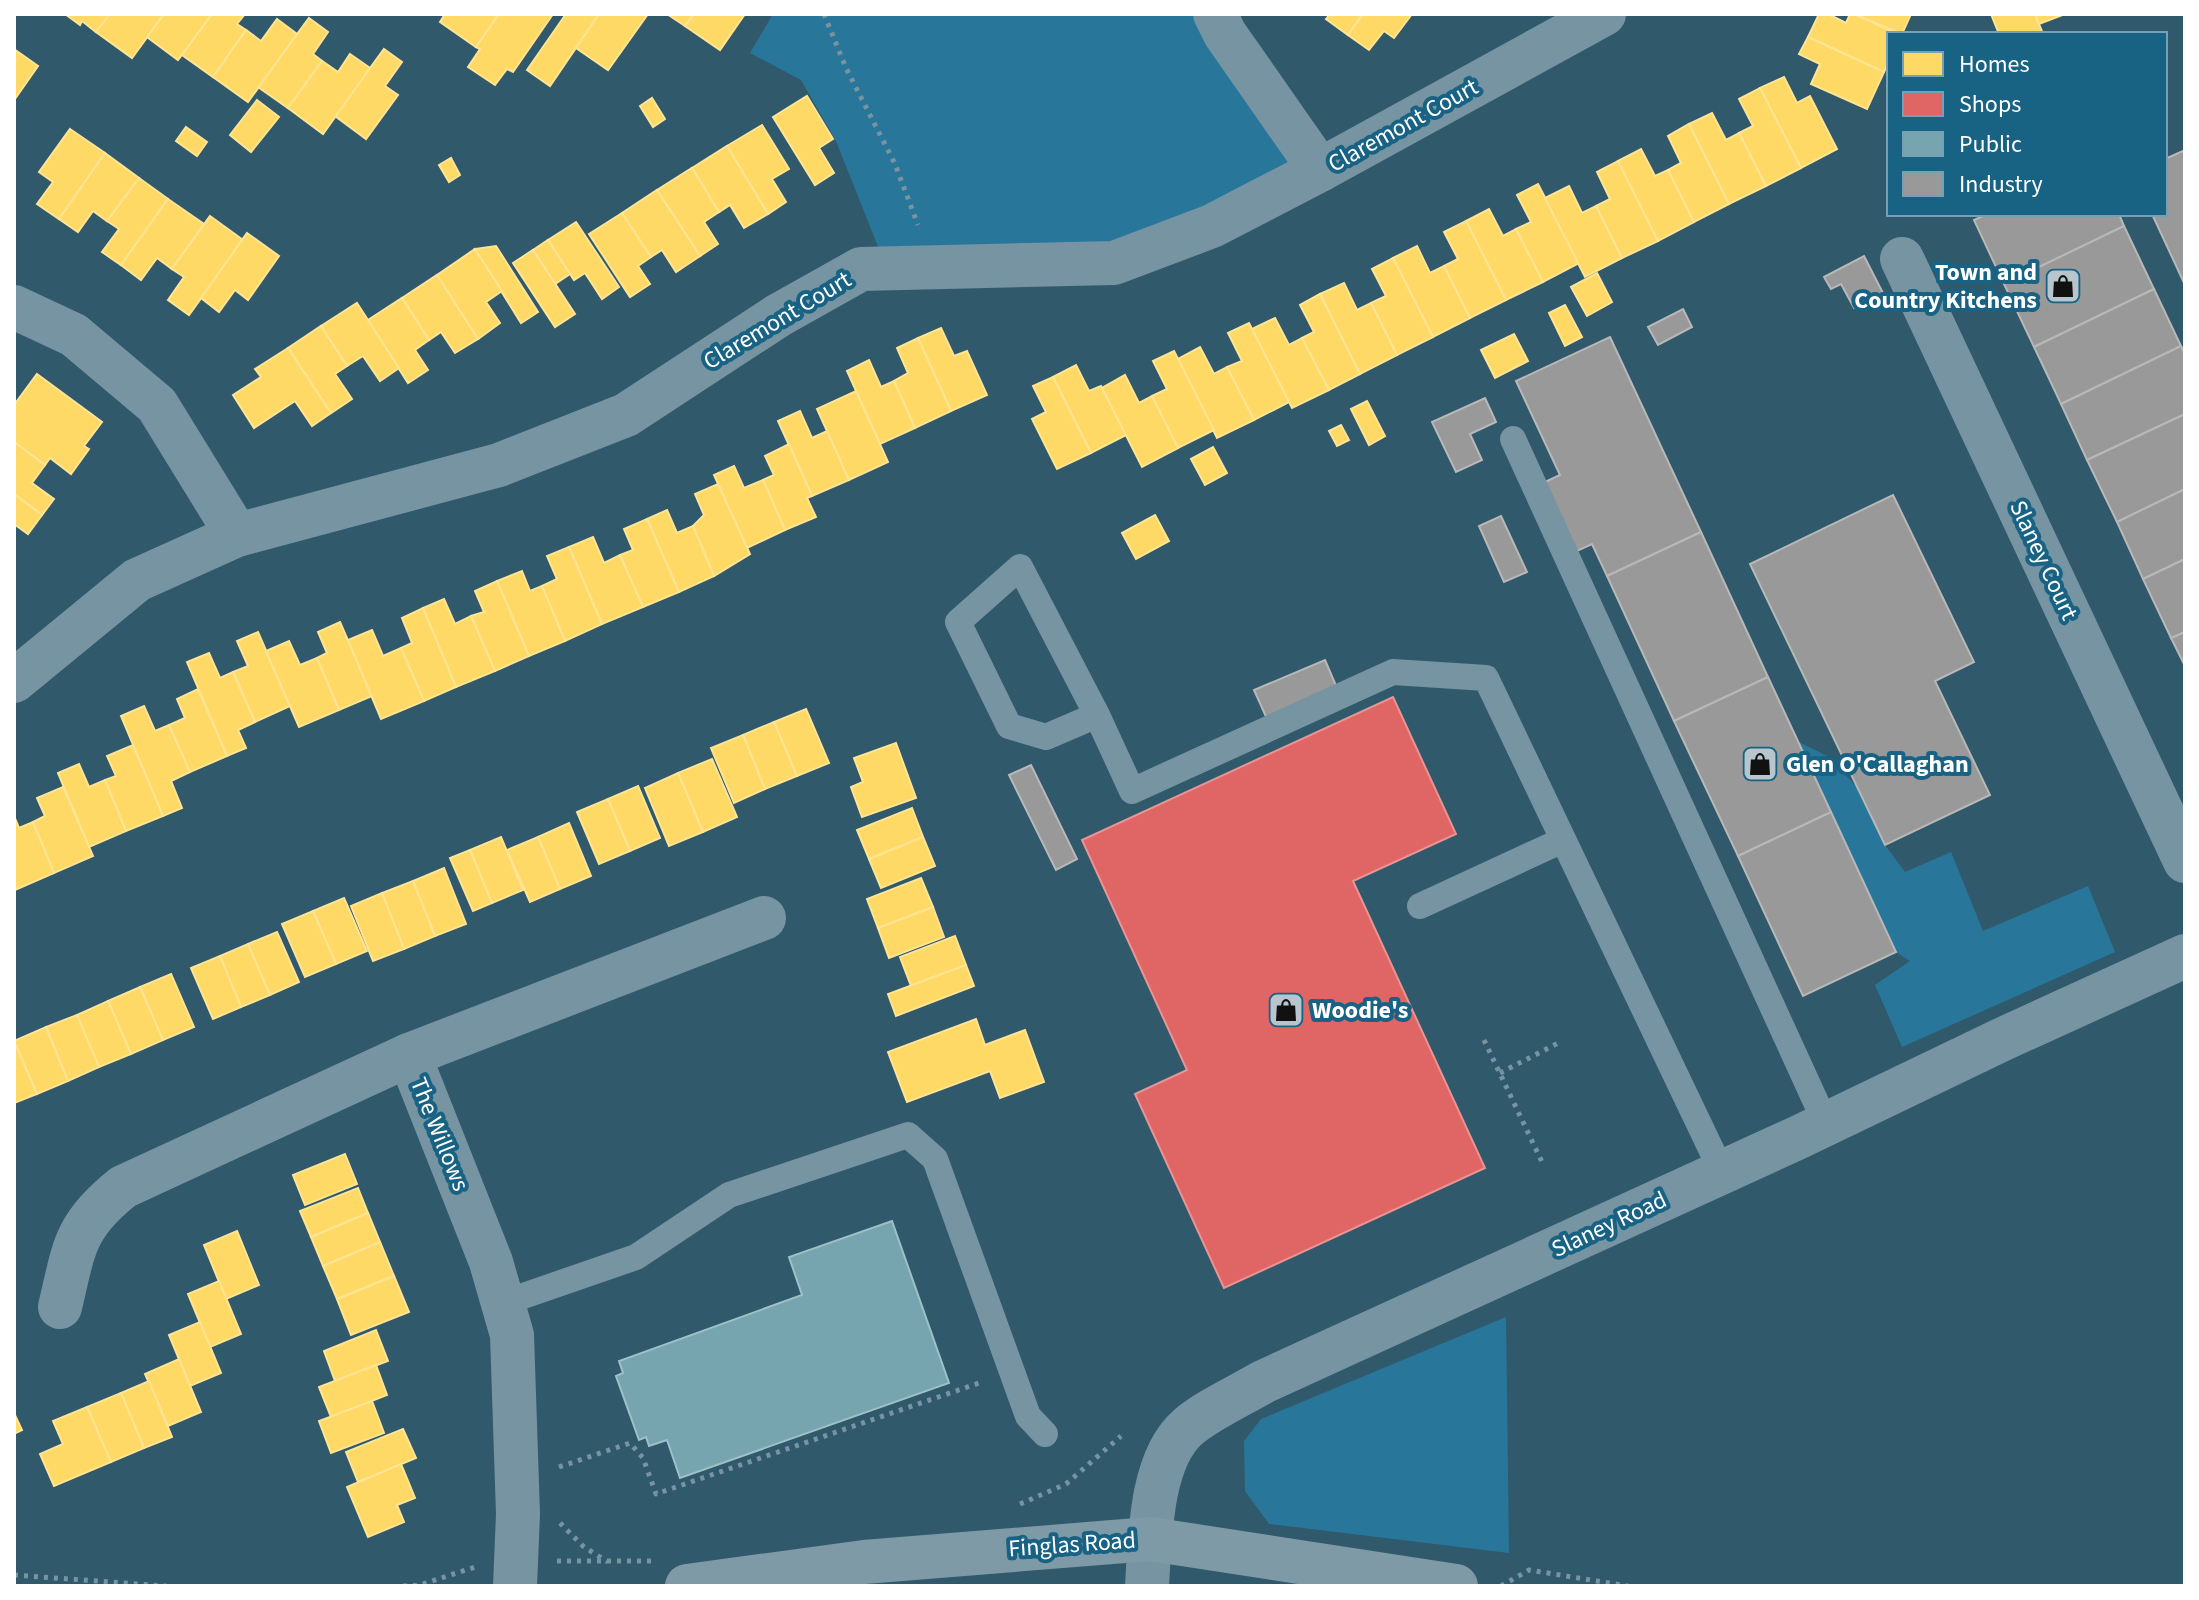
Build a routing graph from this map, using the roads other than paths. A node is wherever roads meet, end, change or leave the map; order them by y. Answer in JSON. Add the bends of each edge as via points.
{"nodes":[{"id":1,"x":1215,"y":14,"type":"edge"},
{"id":2,"x":1604,"y":14,"type":"edge"},
{"id":3,"x":1320,"y":170,"type":"junction"},
{"id":4,"x":1902,"y":259,"type":"dead end"},
{"id":5,"x":14,"y":307,"type":"edge"},
{"id":6,"x":1513,"y":439,"type":"dead end"},
{"id":7,"x":237,"y":535,"type":"junction"},
{"id":8,"x":14,"y":681,"type":"edge"},
{"id":9,"x":1097,"y":715,"type":"junction"},
{"id":10,"x":1563,"y":840,"type":"junction"},
{"id":11,"x":2185,"y":861,"type":"edge"},
{"id":12,"x":1420,"y":906,"type":"dead end"},
{"id":13,"x":764,"y":918,"type":"dead end"},
{"id":14,"x":2185,"y":956,"type":"edge"},
{"id":15,"x":409,"y":1055,"type":"junction"},
{"id":16,"x":1826,"y":1124,"type":"junction"},
{"id":17,"x":1722,"y":1172,"type":"junction"},
{"id":18,"x":503,"y":1303,"type":"junction"},
{"id":19,"x":60,"y":1307,"type":"dead end"},
{"id":20,"x":1045,"y":1434,"type":"dead end"},
{"id":21,"x":1150,"y":1539,"type":"junction"},
{"id":22,"x":674,"y":1573,"type":"edge"},
{"id":23,"x":515,"y":1575,"type":"edge"},
{"id":24,"x":1147,"y":1586,"type":"edge"},
{"id":25,"x":1456,"y":1586,"type":"edge"}],
"edges":[{"from":1,"to":3,"type":"street"},
{"from":2,"to":3,"type":"street","name":"Claremont Court"},
{"from":3,"to":7,"type":"street","name":"Claremont Court","via":[[1212,226],[1114,263],[861,269],[779,315],[626,415],[499,465]]},
{"from":4,"to":11,"type":"street","name":"Slaney Court"},
{"from":5,"to":7,"type":"street","via":[[74,335],[157,405]]},
{"from":6,"to":16,"type":"lane"},
{"from":7,"to":8,"type":"street","name":"Claremont Court","via":[[137,580]]},
{"from":9,"to":9,"type":"lane","via":[[1020,567],[958,622],[1009,726],[1046,737]]},
{"from":9,"to":10,"type":"lane","via":[[1132,791],[1393,672],[1486,678]]},
{"from":10,"to":12,"type":"lane"},
{"from":10,"to":17,"type":"lane"},
{"from":13,"to":15,"type":"street","name":"The Willows"},
{"from":14,"to":16,"type":"street","name":"Slaney Road"},
{"from":15,"to":18,"type":"street","name":"The Willows"},
{"from":15,"to":19,"type":"street","via":[[123,1187],[99,1206],[77,1237]]},
{"from":16,"to":17,"type":"street","name":"Slaney Road"},
{"from":17,"to":21,"type":"street","name":"Slaney Road","via":[[1263,1382],[1187,1427],[1167,1456]]},
{"from":18,"to":20,"type":"lane","via":[[636,1257],[729,1195],[908,1135],[935,1159],[1028,1416]]},
{"from":18,"to":23,"type":"street","name":"The Willows","via":[[512,1335]]},
{"from":21,"to":22,"type":"main road","name":"Finglas Road"},
{"from":21,"to":24,"type":"street","name":"Slaney Road"},
{"from":21,"to":25,"type":"main road","name":"Finglas Road"}]}
